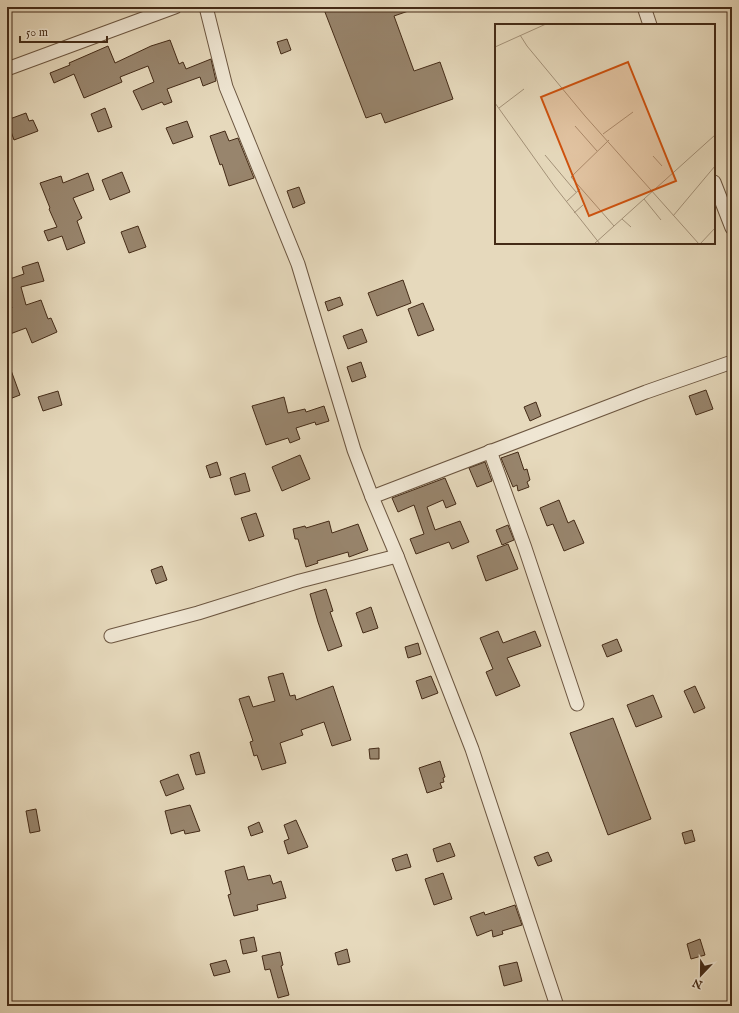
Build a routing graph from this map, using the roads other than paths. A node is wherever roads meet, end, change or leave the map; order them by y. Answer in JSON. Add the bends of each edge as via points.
{"nodes":[{"id":1,"x":176,"y":7,"type":"edge"},
{"id":2,"x":206,"y":7,"type":"edge"},
{"id":3,"x":644,"y":7,"type":"edge"},
{"id":4,"x":650,"y":24,"type":"edge"},
{"id":5,"x":7,"y":69,"type":"edge"},
{"id":6,"x":715,"y":184,"type":"edge"},
{"id":7,"x":732,"y":226,"type":"edge"},
{"id":8,"x":732,"y":362,"type":"edge"},
{"id":9,"x":490,"y":451,"type":"junction"},
{"id":10,"x":372,"y":497,"type":"junction"},
{"id":11,"x":397,"y":556,"type":"junction"},
{"id":12,"x":111,"y":636,"type":"dead end"},
{"id":13,"x":577,"y":704,"type":"dead end"},
{"id":14,"x":557,"y":1006,"type":"edge"}],
"edges":[{"from":1,"to":5,"type":"street"},
{"from":2,"to":10,"type":"street","via":[[226,86],[298,264],[354,450]]},
{"from":3,"to":4,"type":"street"},
{"from":6,"to":7,"type":"street"},
{"from":8,"to":9,"type":"street"},
{"from":9,"to":10,"type":"street"},
{"from":9,"to":13,"type":"street"},
{"from":10,"to":11,"type":"street"},
{"from":11,"to":12,"type":"street","via":[[300,581],[198,613]]},
{"from":11,"to":14,"type":"street","via":[[472,749]]}]}
